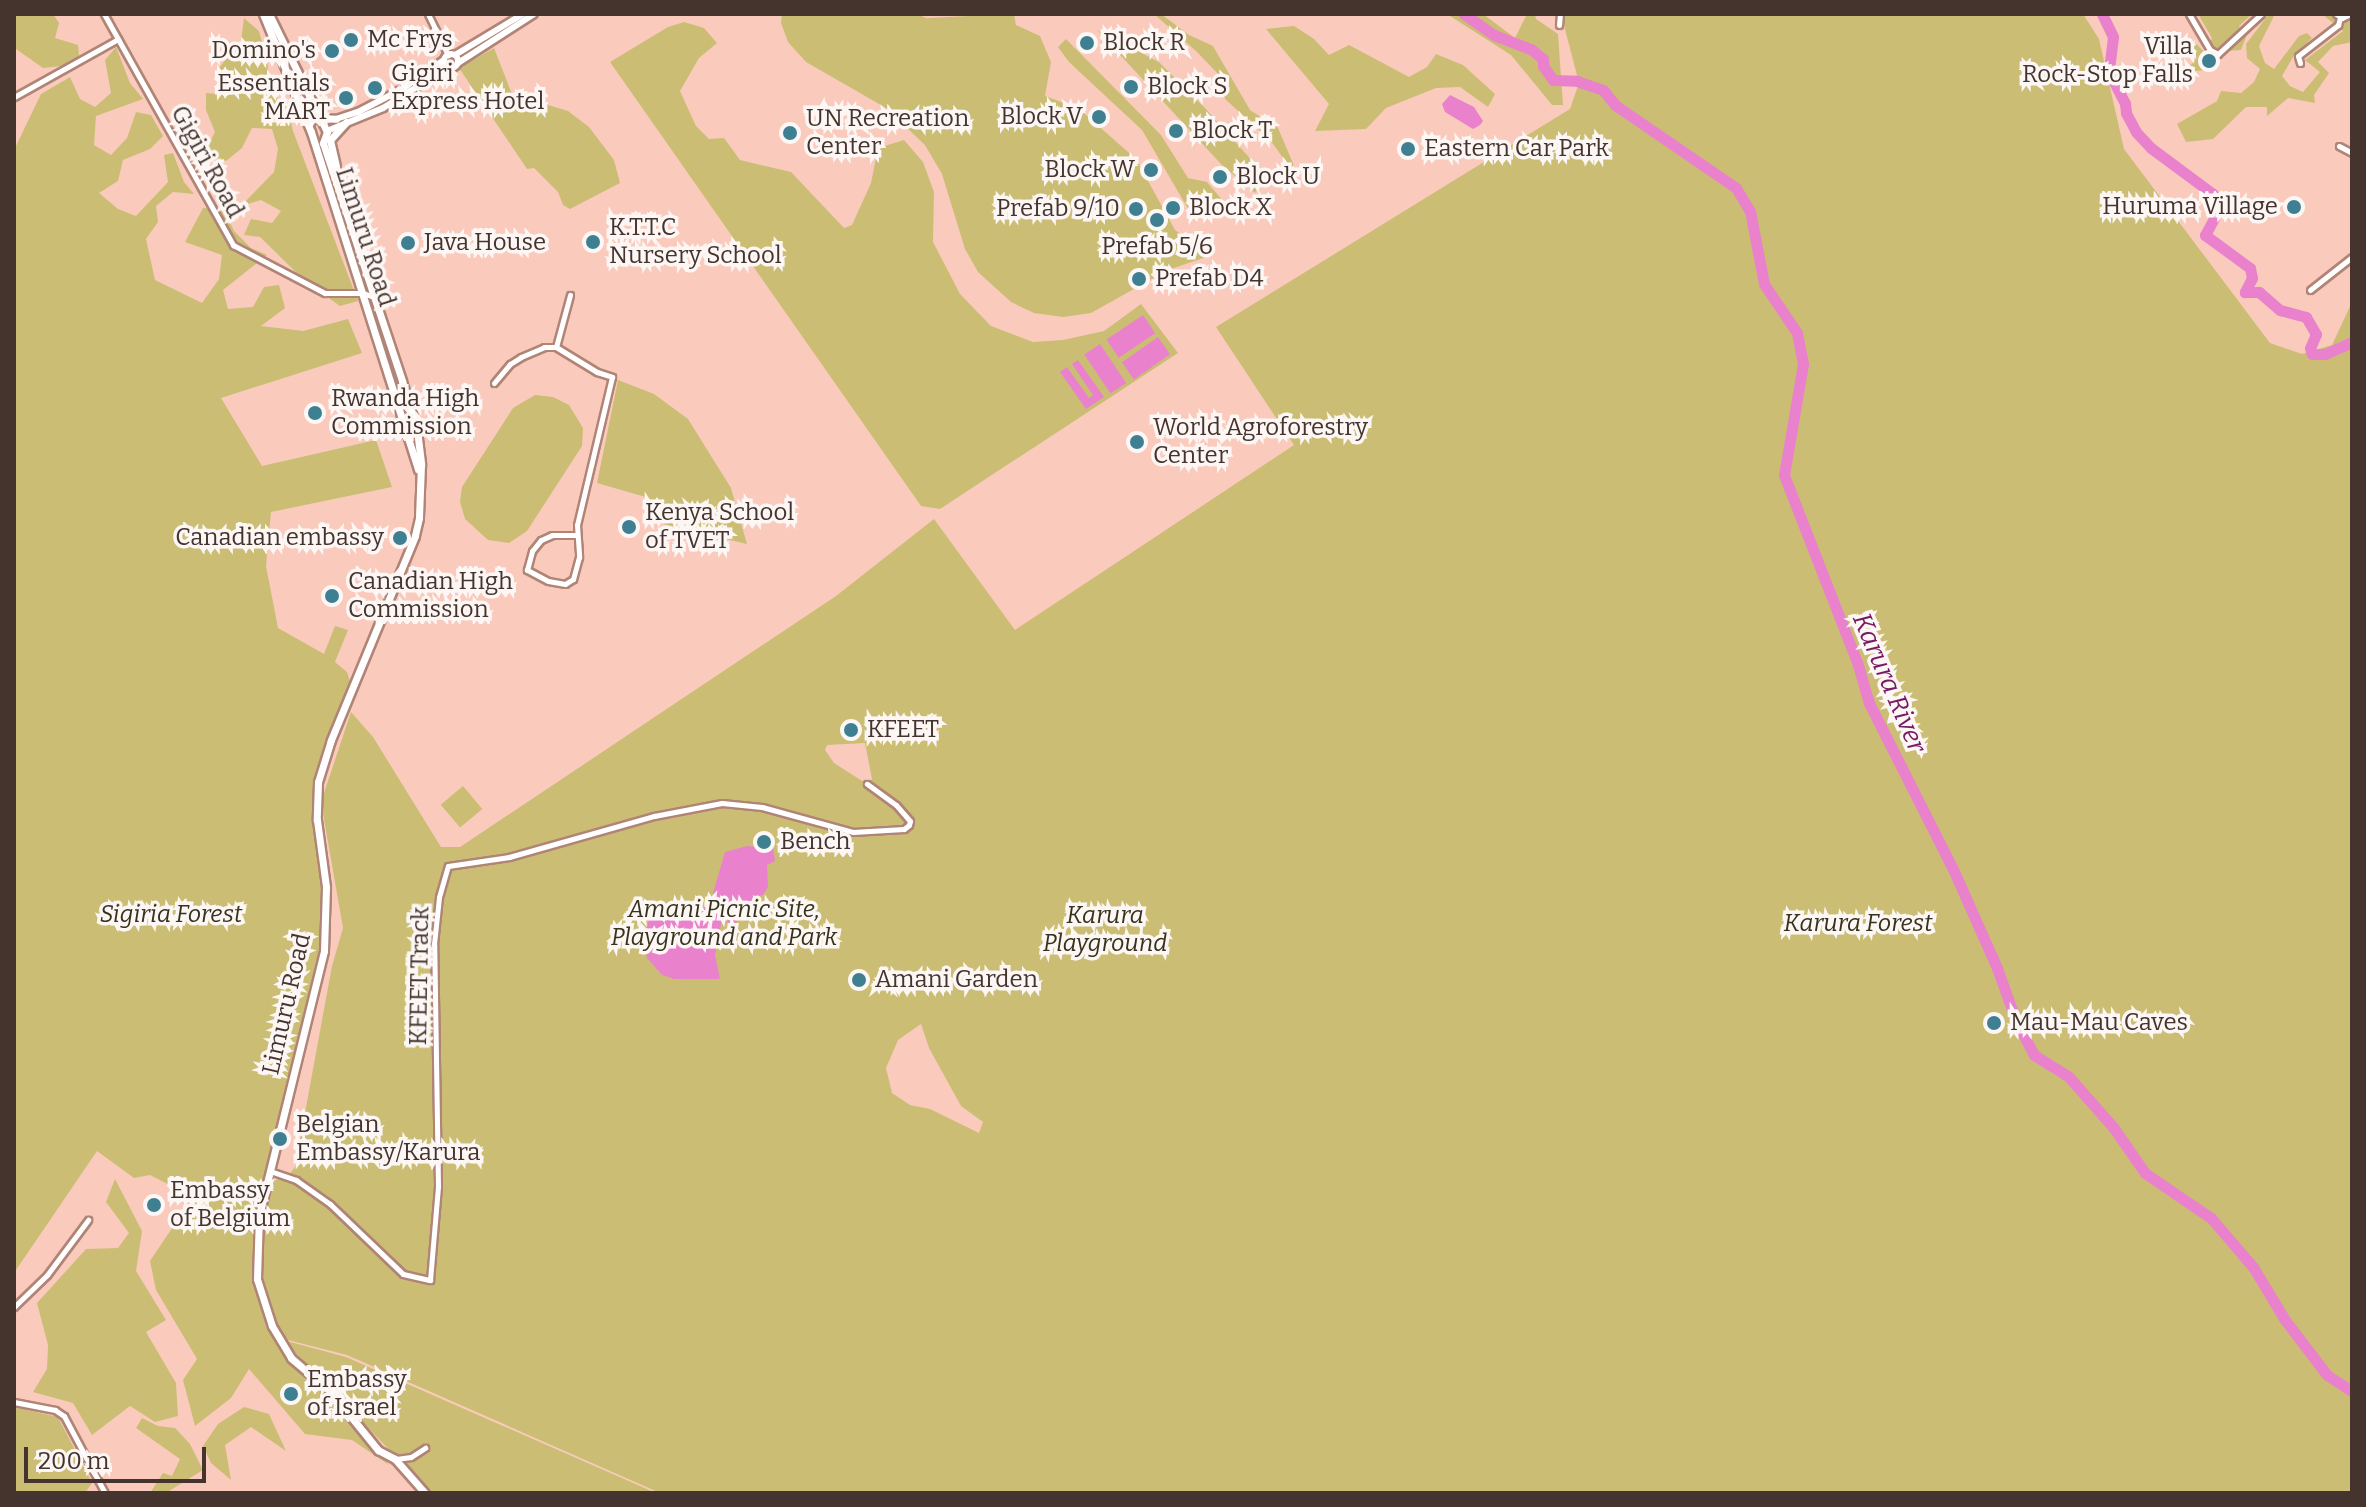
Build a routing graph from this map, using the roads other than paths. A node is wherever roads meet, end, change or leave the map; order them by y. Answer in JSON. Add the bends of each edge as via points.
{"nodes":[{"id":1,"x":104,"y":14,"type":"edge"},
{"id":2,"x":266,"y":14,"type":"edge"},
{"id":3,"x":428,"y":14,"type":"edge"},
{"id":4,"x":523,"y":14,"type":"edge"},
{"id":5,"x":534,"y":14,"type":"edge"},
{"id":6,"x":1560,"y":14,"type":"edge"},
{"id":7,"x":2189,"y":14,"type":"edge"},
{"id":8,"x":2261,"y":14,"type":"edge"},
{"id":9,"x":2350,"y":14,"type":"edge"},
{"id":10,"x":2338,"y":16,"type":"edge"},
{"id":11,"x":1559,"y":25,"type":"dead end"},
{"id":12,"x":118,"y":39,"type":"junction"},
{"id":13,"x":451,"y":60,"type":"junction"},
{"id":14,"x":2300,"y":63,"type":"dead end"},
{"id":15,"x":14,"y":97,"type":"edge"},
{"id":16,"x":320,"y":119,"type":"junction"},
{"id":17,"x":336,"y":119,"type":"joint"},
{"id":18,"x":346,"y":122,"type":"junction"},
{"id":19,"x":309,"y":124,"type":"junction"},
{"id":20,"x":325,"y":135,"type":"junction"},
{"id":21,"x":313,"y":137,"type":"junction"},
{"id":22,"x":2339,"y":146,"type":"dead end"},
{"id":23,"x":2352,"y":153,"type":"edge"},
{"id":24,"x":341,"y":196,"type":"junction"},
{"id":25,"x":2352,"y":257,"type":"edge"},
{"id":26,"x":354,"y":263,"type":"junction"},
{"id":27,"x":364,"y":264,"type":"junction"},
{"id":28,"x":370,"y":281,"type":"junction"},
{"id":29,"x":2310,"y":290,"type":"dead end"},
{"id":30,"x":363,"y":293,"type":"junction"},
{"id":31,"x":570,"y":295,"type":"dead end"},
{"id":32,"x":376,"y":298,"type":"junction"},
{"id":33,"x":556,"y":347,"type":"junction"},
{"id":34,"x":494,"y":383,"type":"dead end"},
{"id":35,"x":420,"y":475,"type":"junction"},
{"id":36,"x":576,"y":535,"type":"junction"},
{"id":37,"x":867,"y":784,"type":"dead end"},
{"id":38,"x":270,"y":1171,"type":"junction"},
{"id":39,"x":88,"y":1220,"type":"dead end"},
{"id":40,"x":14,"y":1307,"type":"edge"},
{"id":41,"x":14,"y":1402,"type":"edge"},
{"id":42,"x":425,"y":1448,"type":"dead end"},
{"id":43,"x":395,"y":1459,"type":"junction"},
{"id":44,"x":105,"y":1493,"type":"edge"},
{"id":45,"x":425,"y":1493,"type":"edge"}],
"edges":[{"from":1,"to":12,"type":"street","name":"Gigiri Road"},
{"from":2,"to":16,"type":"main road","name":"Limuru Road"},
{"from":2,"to":19,"type":"main road","name":"Limuru Road"},
{"from":3,"to":13,"type":"street"},
{"from":4,"to":13,"type":"street"},
{"from":5,"to":13,"type":"street"},
{"from":6,"to":11,"type":"street"},
{"from":7,"to":8,"type":"street","via":[[2215,54]]},
{"from":9,"to":10,"type":"street"},
{"from":10,"to":14,"type":"street","via":[[2338,25],[2298,56]]},
{"from":12,"to":15,"type":"street"},
{"from":12,"to":30,"type":"street","name":"Gigiri Road","via":[[233,245],[325,293]]},
{"from":13,"to":17,"type":"street"},
{"from":13,"to":18,"type":"street","via":[[383,108]]},
{"from":16,"to":17,"type":"main road"},
{"from":16,"to":19,"type":"main road"},
{"from":16,"to":20,"type":"main road","name":"Limuru Road"},
{"from":18,"to":20,"type":"street"},
{"from":18,"to":24,"type":"main road","via":[[330,140]]},
{"from":19,"to":21,"type":"main road","name":"Limuru Road"},
{"from":20,"to":21,"type":"main road"},
{"from":20,"to":24,"type":"main road","name":"Limuru Road"},
{"from":21,"to":26,"type":"main road","name":"Limuru Road"},
{"from":22,"to":23,"type":"street"},
{"from":24,"to":27,"type":"main road","name":"Limuru Road"},
{"from":25,"to":29,"type":"street"},
{"from":26,"to":27,"type":"main road"},
{"from":26,"to":30,"type":"main road","name":"Limuru Road"},
{"from":27,"to":28,"type":"main road","name":"Limuru Road"},
{"from":28,"to":30,"type":"street"},
{"from":28,"to":32,"type":"main road","name":"Limuru Road"},
{"from":30,"to":32,"type":"street","name":"Gigiri Road"},
{"from":30,"to":35,"type":"main road","name":"Limuru Road"},
{"from":31,"to":33,"type":"street"},
{"from":32,"to":35,"type":"main road","name":"Limuru Road","via":[[417,430]]},
{"from":33,"to":34,"type":"street","via":[[521,357]]},
{"from":33,"to":36,"type":"street","via":[[612,377]]},
{"from":35,"to":38,"type":"main road","name":"Limuru Road","via":[[419,518],[407,560],[341,715],[316,792],[326,887],[324,951]]},
{"from":36,"to":36,"type":"street","via":[[549,536],[530,555],[527,570],[565,584],[576,572]]},
{"from":37,"to":38,"type":"street","name":"KFEET Track","via":[[896,805],[909,825],[853,832],[762,807],[722,803],[654,816],[509,857],[448,866],[434,944],[438,1186],[430,1280],[403,1274],[330,1204],[296,1180]]},
{"from":38,"to":43,"type":"main road","name":"Limuru Road","via":[[259,1215],[257,1279],[272,1326],[291,1358],[331,1392],[378,1450]]},
{"from":39,"to":40,"type":"street","via":[[47,1275]]},
{"from":41,"to":44,"type":"street","via":[[64,1416]]},
{"from":42,"to":43,"type":"street"},
{"from":43,"to":45,"type":"main road","name":"Limuru Road"}]}
